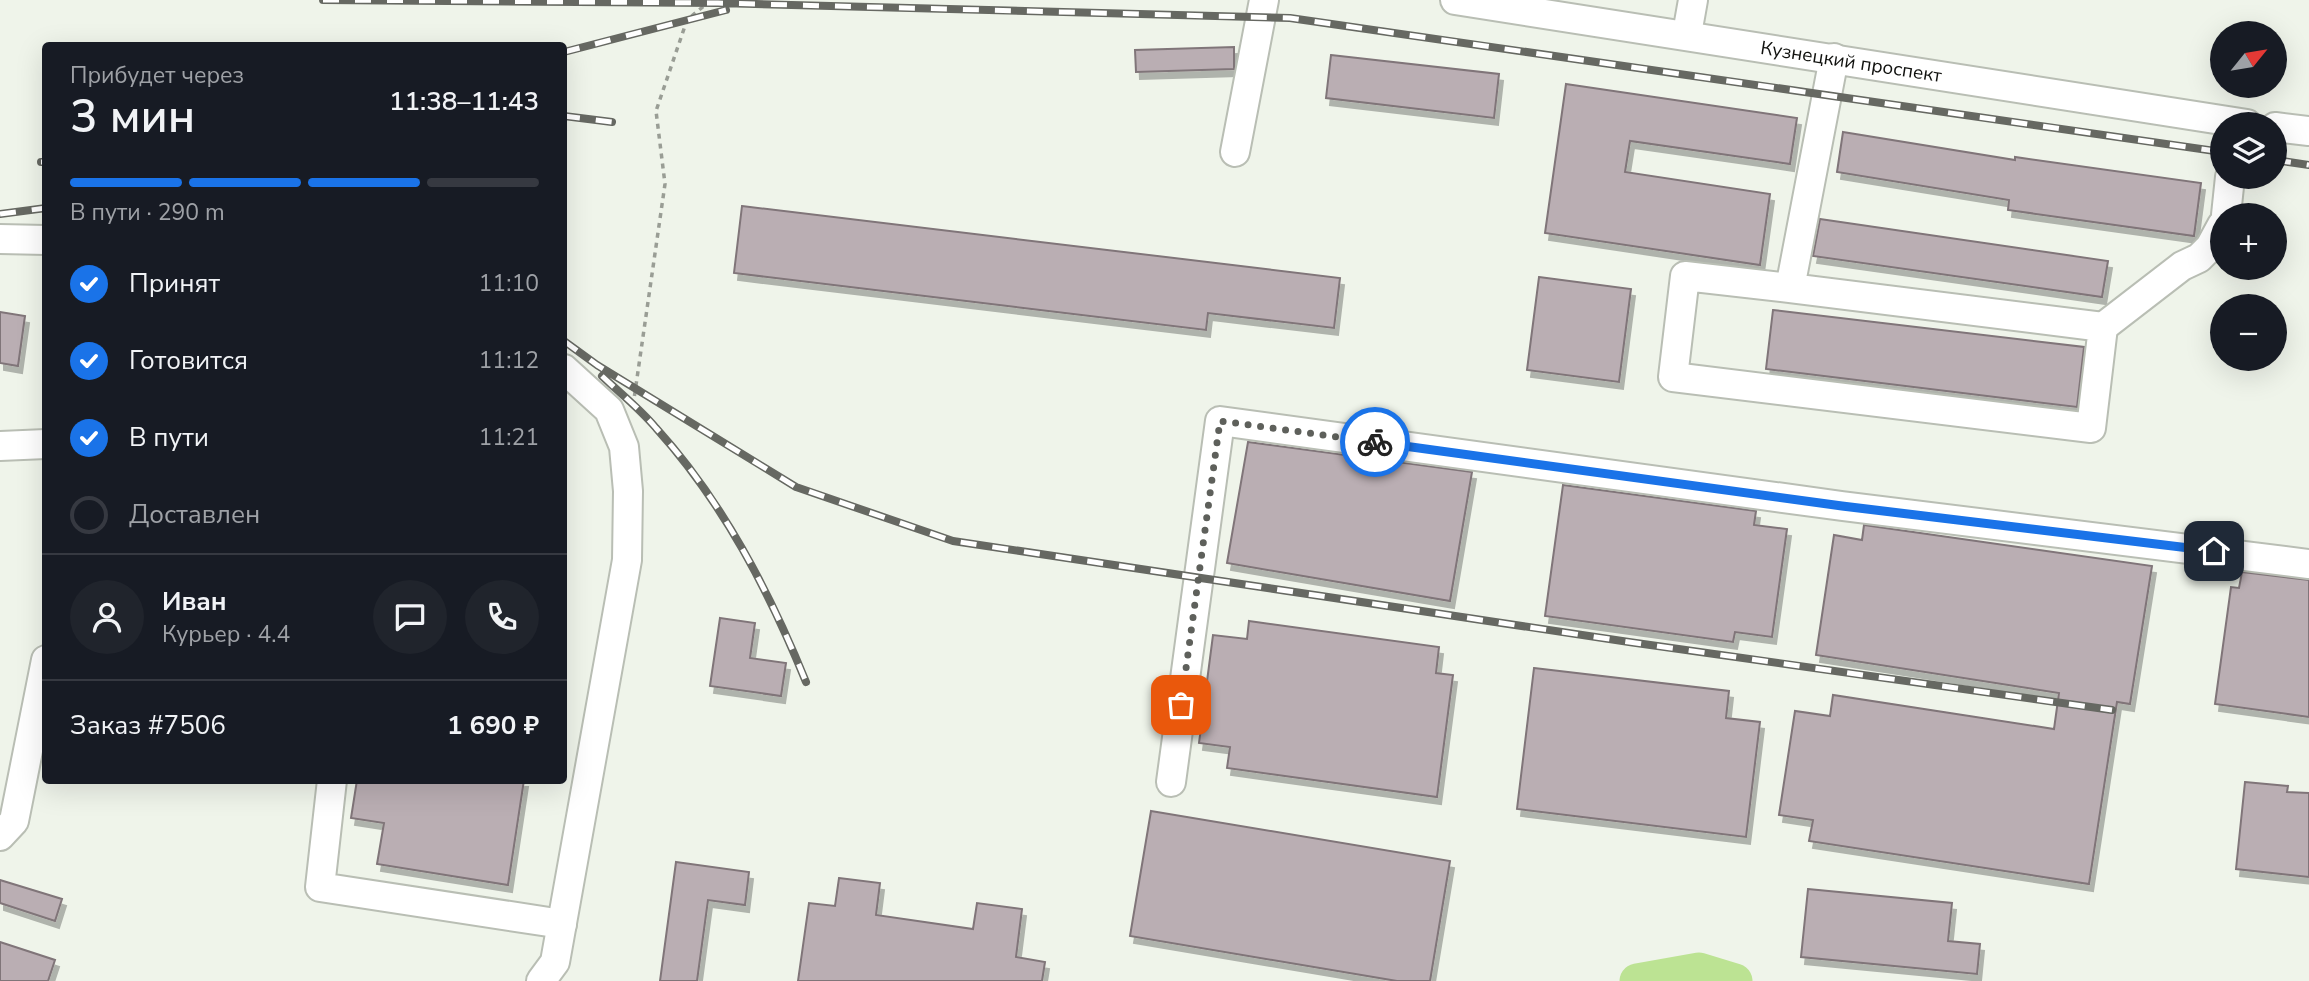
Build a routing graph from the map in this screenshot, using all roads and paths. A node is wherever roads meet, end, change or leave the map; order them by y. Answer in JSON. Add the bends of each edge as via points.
{"nodes":[{"id":1,"x":711,"y":0,"type":"edge"},
{"id":2,"x":1264,"y":0,"type":"edge"},
{"id":3,"x":1455,"y":0,"type":"edge"},
{"id":4,"x":1693,"y":0,"type":"edge"},
{"id":5,"x":1686,"y":34,"type":"junction"},
{"id":6,"x":1833,"y":58,"type":"junction"},
{"id":7,"x":2210,"y":119,"type":"edge"},
{"id":8,"x":2287,"y":128,"type":"edge"},
{"id":9,"x":2309,"y":131,"type":"edge"},
{"id":10,"x":1234,"y":152,"type":"dead end"},
{"id":11,"x":0,"y":239,"type":"edge"},
{"id":12,"x":42,"y":240,"type":"edge"},
{"id":13,"x":2210,"y":247,"type":"edge"},
{"id":14,"x":1790,"y":288,"type":"junction"},
{"id":15,"x":2103,"y":327,"type":"junction"},
{"id":16,"x":567,"y":372,"type":"edge"},
{"id":17,"x":42,"y":444,"type":"edge"},
{"id":18,"x":0,"y":446,"type":"edge"},
{"id":19,"x":624,"y":447,"type":"junction"},
{"id":20,"x":2309,"y":564,"type":"edge"},
{"id":21,"x":42,"y":681,"type":"edge"},
{"id":22,"x":1171,"y":782,"type":"dead end"},
{"id":23,"x":332,"y":784,"type":"edge"},
{"id":24,"x":0,"y":836,"type":"edge"},
{"id":25,"x":562,"y":924,"type":"junction"},
{"id":26,"x":541,"y":981,"type":"edge"}],
"edges":[{"from":1,"to":19,"type":"path","via":[[687,20],[656,111],[665,184],[637,390]]},
{"from":2,"to":10,"type":"street"},
{"from":3,"to":5,"type":"street","name":"Кузнецкий проспект"},
{"from":4,"to":5,"type":"street"},
{"from":5,"to":6,"type":"street","name":"Кузнецкий проспект"},
{"from":6,"to":7,"type":"street","name":"Кузнецкий проспект"},
{"from":6,"to":14,"type":"street"},
{"from":8,"to":9,"type":"street"},
{"from":11,"to":12,"type":"street"},
{"from":13,"to":15,"type":"street"},
{"from":14,"to":15,"type":"street"},
{"from":14,"to":15,"type":"street","via":[[1685,276],[1673,377],[2091,428]]},
{"from":16,"to":19,"type":"street","via":[[610,410]]},
{"from":17,"to":18,"type":"street"},
{"from":19,"to":25,"type":"street","via":[[626,560]]},
{"from":20,"to":22,"type":"street","via":[[1220,421]]},
{"from":21,"to":24,"type":"street","via":[[15,821]]},
{"from":23,"to":25,"type":"street","via":[[320,887]]},
{"from":25,"to":26,"type":"street","via":[[555,962]]}]}
